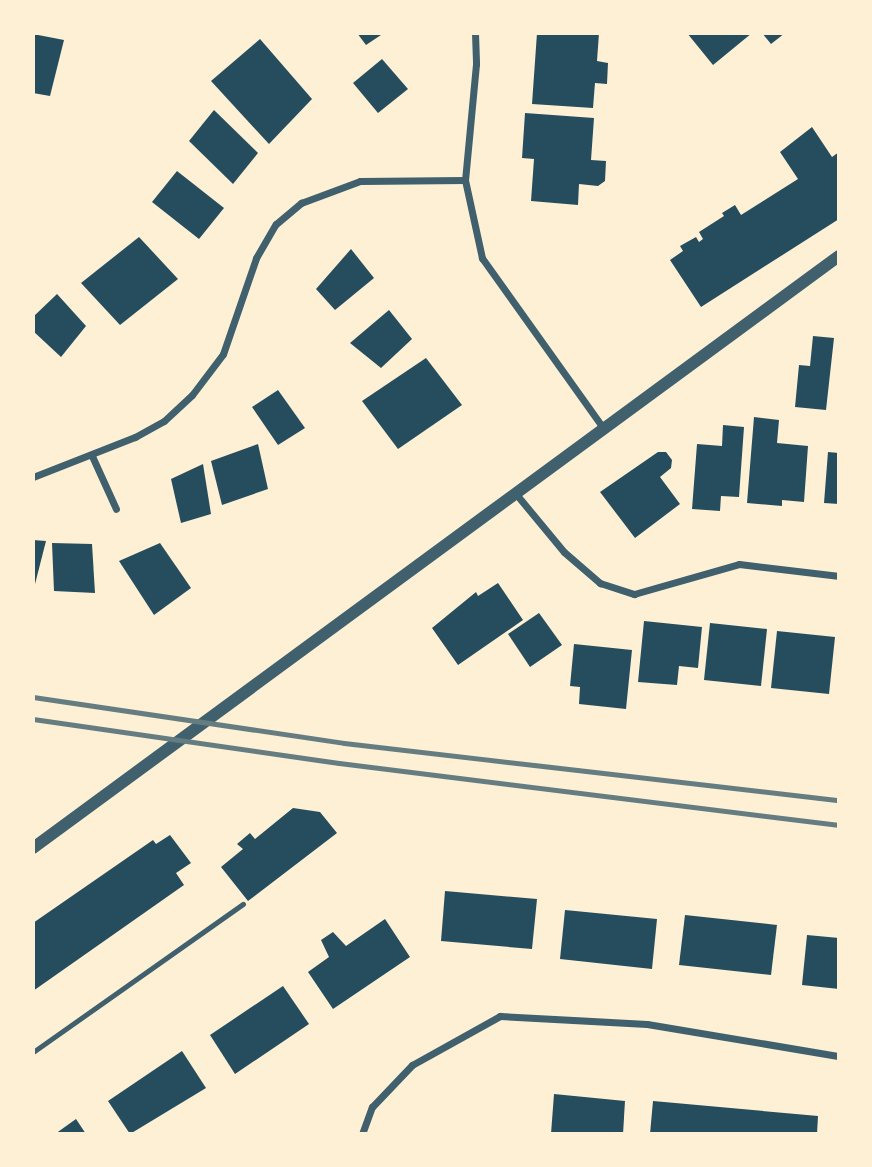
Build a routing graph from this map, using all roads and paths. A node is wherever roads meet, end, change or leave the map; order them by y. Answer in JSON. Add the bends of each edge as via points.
{"nodes":[{"id":1,"x":475,"y":33,"type":"edge"},
{"id":2,"x":465,"y":180,"type":"junction"},
{"id":3,"x":839,"y":256,"type":"edge"},
{"id":4,"x":602,"y":426,"type":"junction"},
{"id":5,"x":92,"y":456,"type":"junction"},
{"id":6,"x":33,"y":477,"type":"edge"},
{"id":7,"x":516,"y":494,"type":"junction"},
{"id":8,"x":116,"y":509,"type":"dead end"},
{"id":9,"x":839,"y":576,"type":"edge"},
{"id":10,"x":33,"y":848,"type":"edge"},
{"id":11,"x":243,"y":904,"type":"dead end"},
{"id":12,"x":33,"y":1052,"type":"edge"},
{"id":13,"x":839,"y":1056,"type":"edge"},
{"id":14,"x":362,"y":1134,"type":"edge"}],
"edges":[{"from":1,"to":2,"type":"street","via":[[477,64]]},
{"from":2,"to":4,"type":"street","via":[[482,258]]},
{"from":2,"to":5,"type":"street","via":[[360,181],[301,203],[276,224],[256,258],[223,354],[192,395],[164,421]]},
{"from":3,"to":4,"type":"street"},
{"from":4,"to":7,"type":"street"},
{"from":5,"to":6,"type":"street"},
{"from":5,"to":8,"type":"street"},
{"from":7,"to":9,"type":"street","via":[[564,552],[591,576],[634,594],[739,565]]},
{"from":7,"to":10,"type":"street"},
{"from":11,"to":12,"type":"lane"},
{"from":13,"to":14,"type":"street","via":[[647,1024],[500,1016],[412,1065],[372,1107]]}]}
